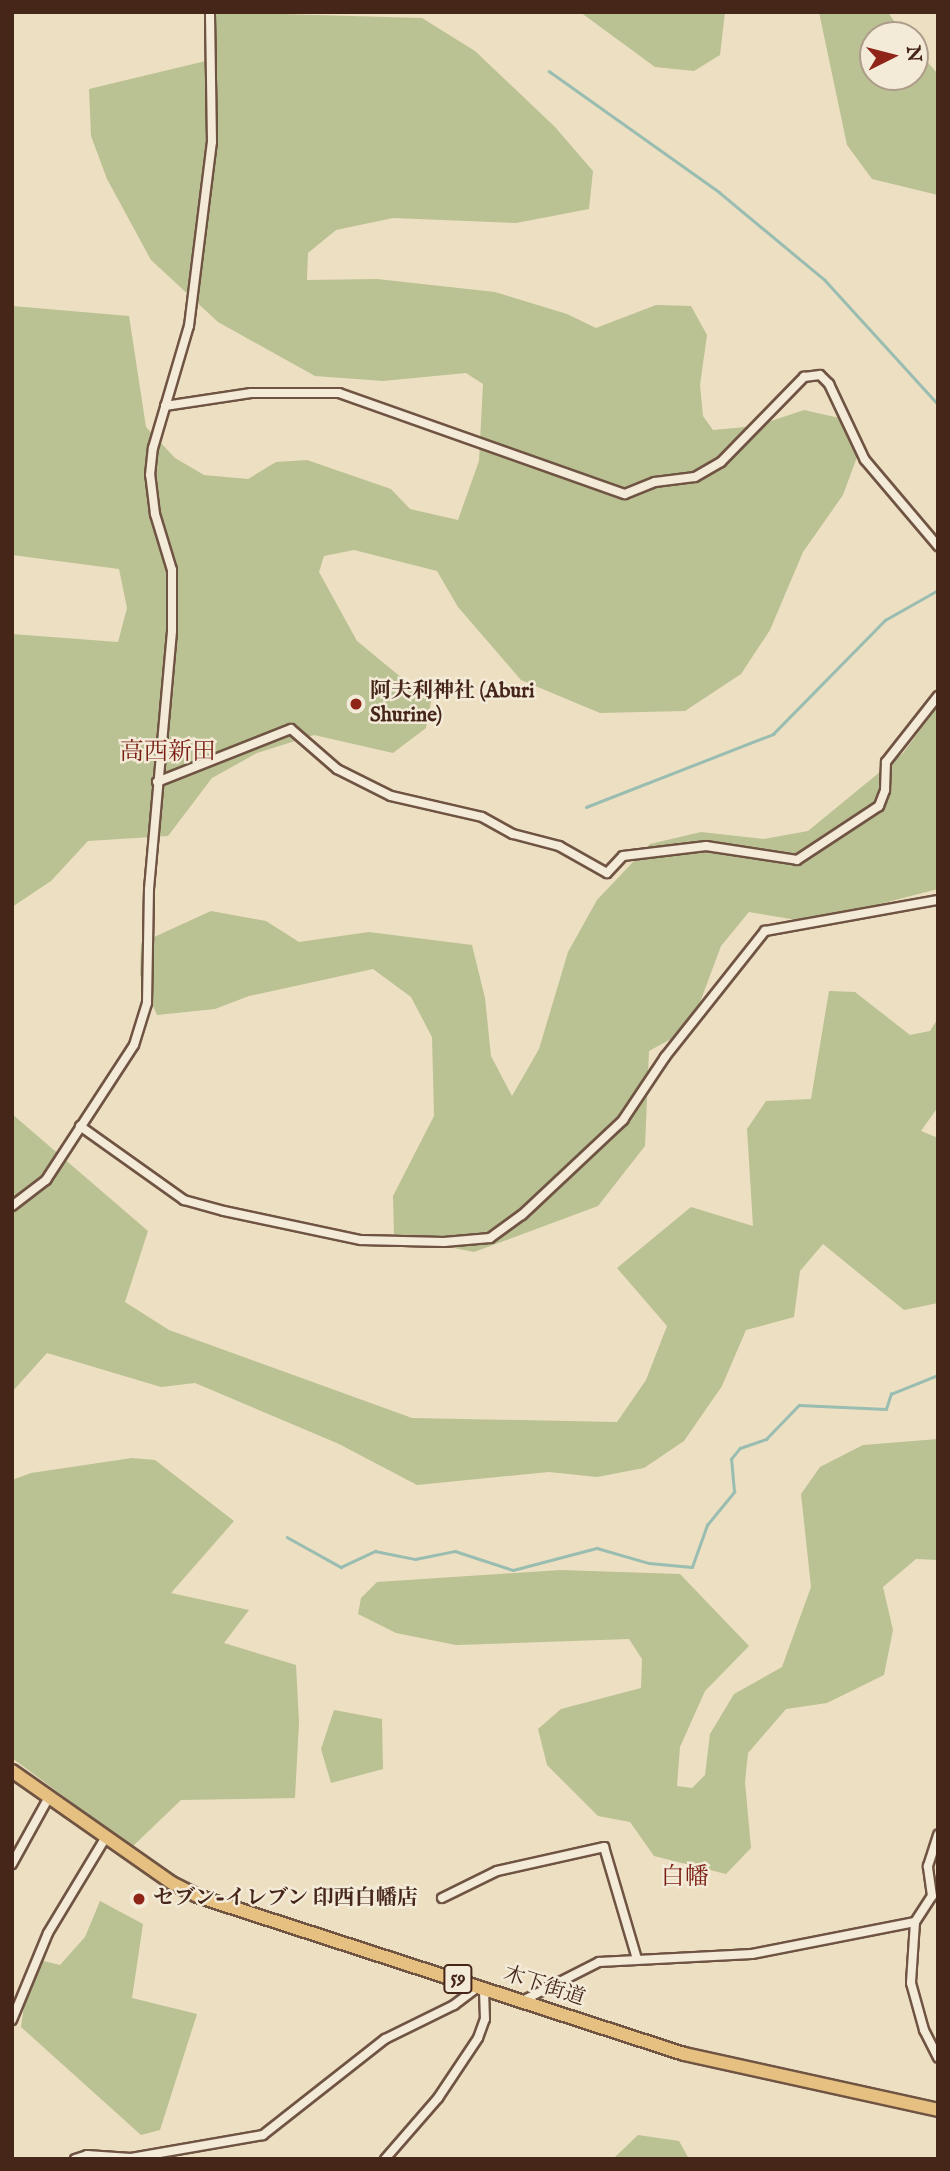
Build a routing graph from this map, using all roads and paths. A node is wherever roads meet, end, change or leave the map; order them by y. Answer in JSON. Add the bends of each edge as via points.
{"nodes":[{"id":1,"x":210,"y":12,"type":"edge"},
{"id":2,"x":165,"y":406,"type":"junction"},
{"id":3,"x":938,"y":546,"type":"edge"},
{"id":4,"x":938,"y":696,"type":"edge"},
{"id":5,"x":158,"y":782,"type":"junction"},
{"id":6,"x":938,"y":900,"type":"edge"},
{"id":7,"x":80,"y":1126,"type":"junction"},
{"id":8,"x":12,"y":1206,"type":"edge"},
{"id":9,"x":12,"y":1771,"type":"edge"},
{"id":10,"x":49,"y":1797,"type":"junction"},
{"id":11,"x":938,"y":1835,"type":"edge"},
{"id":12,"x":106,"y":1837,"type":"junction"},
{"id":13,"x":12,"y":1864,"type":"edge"},
{"id":14,"x":442,"y":1898,"type":"dead end"},
{"id":15,"x":915,"y":1922,"type":"junction"},
{"id":16,"x":637,"y":1959,"type":"junction"},
{"id":17,"x":482,"y":1986,"type":"junction"},
{"id":18,"x":524,"y":2000,"type":"junction"},
{"id":19,"x":12,"y":2020,"type":"edge"},
{"id":20,"x":938,"y":2058,"type":"edge"},
{"id":21,"x":938,"y":2110,"type":"edge"},
{"id":22,"x":75,"y":2159,"type":"edge"},
{"id":23,"x":385,"y":2159,"type":"edge"}],
"edges":[{"from":1,"to":2,"type":"street","via":[[212,142],[189,326]]},
{"from":2,"to":3,"type":"street","via":[[251,393],[339,393],[625,494],[655,482],[695,477],[721,462],[804,377],[820,375],[829,384],[865,460]]},
{"from":2,"to":5,"type":"street","via":[[150,475],[155,514],[172,570],[172,631]]},
{"from":4,"to":5,"type":"street","via":[[886,762],[885,790],[878,806],[797,860],[706,846],[623,856],[607,873],[559,846],[513,834],[482,817],[391,796],[337,769],[291,729]]},
{"from":5,"to":7,"type":"street","via":[[149,889],[147,1003],[134,1045]]},
{"from":6,"to":7,"type":"street","via":[[765,931],[665,1057],[623,1120],[522,1216],[490,1238],[361,1240],[224,1212],[184,1200]]},
{"from":7,"to":8,"type":"street","via":[[46,1180]]},
{"from":9,"to":10,"type":"main road","name":"木下街道","number":"59"},
{"from":10,"to":12,"type":"main road","name":"木下街道","number":"59"},
{"from":10,"to":13,"type":"street"},
{"from":11,"to":15,"type":"street","via":[[928,1866],[932,1896]]},
{"from":12,"to":17,"type":"main road","name":"木下街道","number":"59","via":[[197,1896]]},
{"from":12,"to":19,"type":"street","via":[[48,1933]]},
{"from":14,"to":16,"type":"street","via":[[497,1871],[604,1847]]},
{"from":15,"to":16,"type":"street","via":[[752,1954]]},
{"from":15,"to":20,"type":"street","via":[[911,1983],[924,2030]]},
{"from":16,"to":18,"type":"street","via":[[599,1962]]},
{"from":17,"to":18,"type":"main road","name":"木下街道","number":"59"},
{"from":17,"to":22,"type":"street","via":[[384,2039],[264,2135],[131,2158],[88,2155]]},
{"from":17,"to":23,"type":"street","via":[[485,2019],[478,2038],[438,2098]]},
{"from":18,"to":21,"type":"main road","name":"木下街道","number":"59","via":[[684,2054]]}]}
